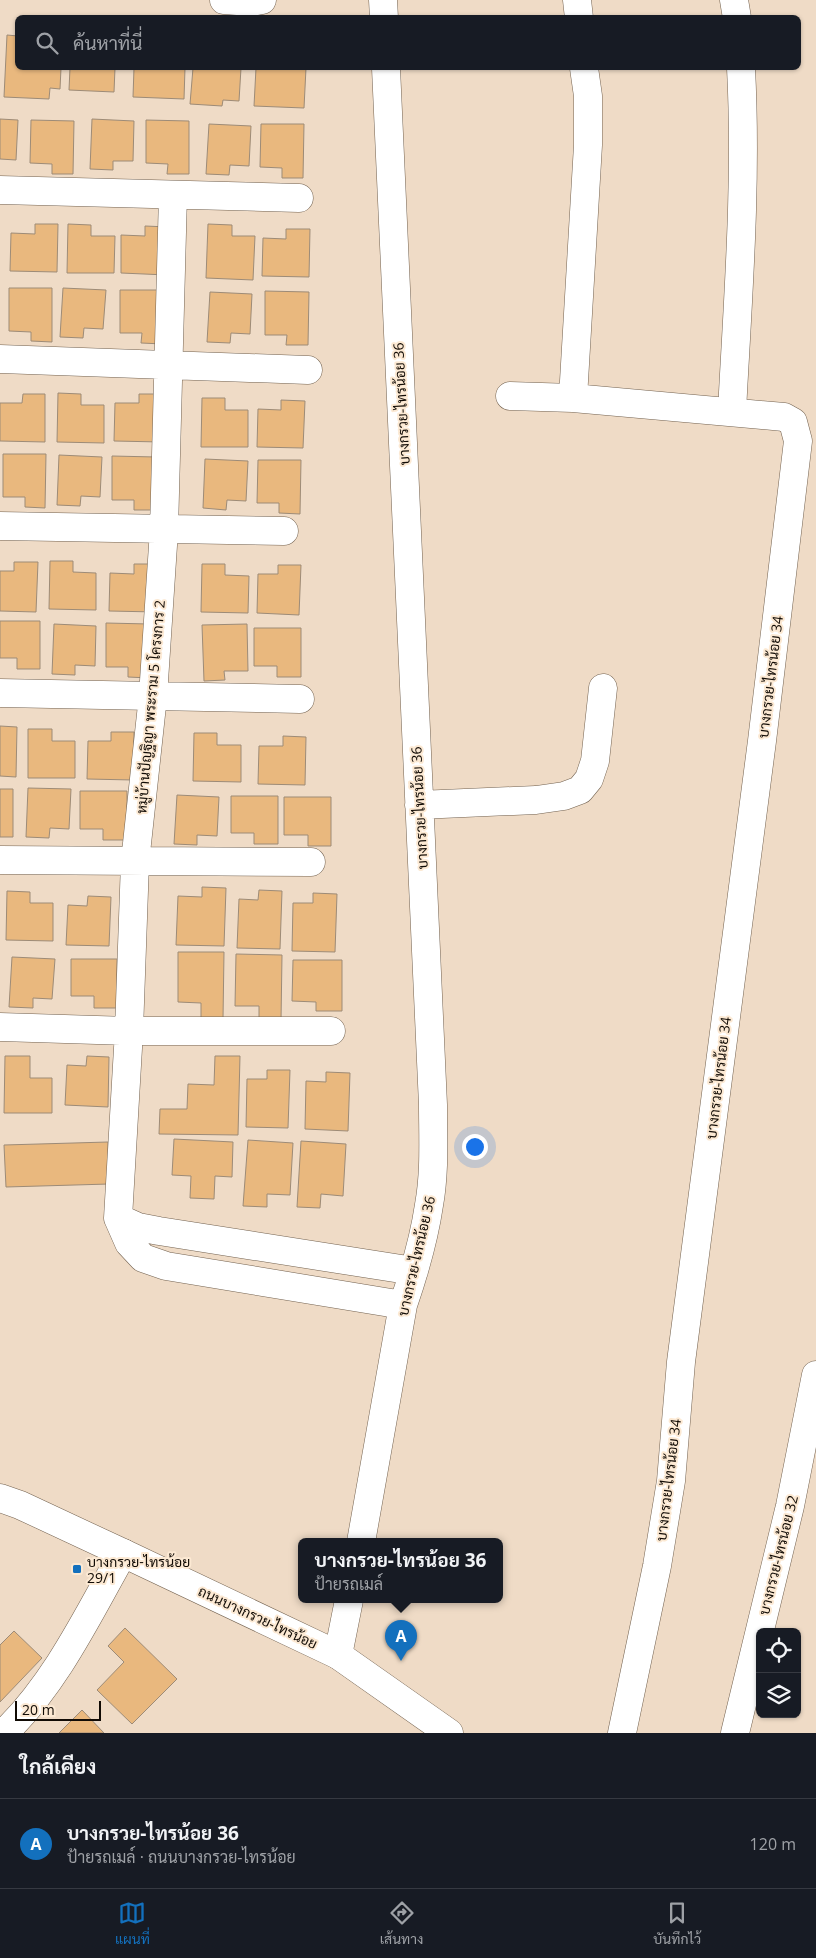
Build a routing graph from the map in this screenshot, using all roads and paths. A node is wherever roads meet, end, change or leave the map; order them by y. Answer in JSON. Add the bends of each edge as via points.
{"nodes":[{"id":1,"x":224,"y":0,"type":"edge"},
{"id":2,"x":262,"y":0,"type":"edge"},
{"id":3,"x":383,"y":0,"type":"edge"},
{"id":4,"x":577,"y":0,"type":"edge"},
{"id":5,"x":734,"y":0,"type":"edge"},
{"id":6,"x":384,"y":15,"type":"edge"},
{"id":7,"x":579,"y":15,"type":"edge"},
{"id":8,"x":736,"y":15,"type":"edge"},
{"id":9,"x":386,"y":70,"type":"edge"},
{"id":10,"x":584,"y":70,"type":"edge"},
{"id":11,"x":741,"y":70,"type":"edge"},
{"id":12,"x":0,"y":190,"type":"edge"},
{"id":13,"x":173,"y":195,"type":"junction"},
{"id":14,"x":300,"y":198,"type":"dead end"},
{"id":15,"x":0,"y":359,"type":"edge"},
{"id":16,"x":169,"y":366,"type":"junction"},
{"id":17,"x":308,"y":370,"type":"dead end"},
{"id":18,"x":510,"y":396,"type":"dead end"},
{"id":19,"x":573,"y":398,"type":"junction"},
{"id":20,"x":732,"y":411,"type":"junction"},
{"id":21,"x":0,"y":526,"type":"edge"},
{"id":22,"x":164,"y":530,"type":"junction"},
{"id":23,"x":284,"y":531,"type":"dead end"},
{"id":24,"x":603,"y":688,"type":"dead end"},
{"id":25,"x":0,"y":693,"type":"edge"},
{"id":26,"x":153,"y":696,"type":"junction"},
{"id":27,"x":300,"y":699,"type":"dead end"},
{"id":28,"x":419,"y":805,"type":"junction"},
{"id":29,"x":0,"y":860,"type":"edge"},
{"id":30,"x":135,"y":862,"type":"junction"},
{"id":31,"x":311,"y":862,"type":"dead end"},
{"id":32,"x":0,"y":1027,"type":"edge"},
{"id":33,"x":129,"y":1031,"type":"junction"},
{"id":34,"x":331,"y":1031,"type":"dead end"},
{"id":35,"x":118,"y":1218,"type":"junction"},
{"id":36,"x":414,"y":1271,"type":"junction"},
{"id":37,"x":403,"y":1306,"type":"junction"},
{"id":38,"x":816,"y":1375,"type":"edge"},
{"id":39,"x":0,"y":1498,"type":"edge"},
{"id":40,"x":362,"y":1538,"type":"edge"},
{"id":41,"x":123,"y":1553,"type":"junction"},
{"id":42,"x":348,"y":1603,"type":"edge"},
{"id":43,"x":338,"y":1654,"type":"junction"},
{"id":44,"x":4,"y":1733,"type":"edge"},
{"id":45,"x":449,"y":1733,"type":"edge"},
{"id":46,"x":622,"y":1733,"type":"edge"},
{"id":47,"x":735,"y":1733,"type":"edge"}],
"edges":[{"from":1,"to":2,"type":"street"},
{"from":3,"to":6,"type":"street"},
{"from":4,"to":7,"type":"street"},
{"from":5,"to":8,"type":"street"},
{"from":9,"to":28,"type":"street","name":"บางกรวย-ไทรน้อย 36"},
{"from":10,"to":19,"type":"street","via":[[588,145]]},
{"from":11,"to":20,"type":"street","via":[[744,119]]},
{"from":12,"to":13,"type":"street"},
{"from":13,"to":14,"type":"street"},
{"from":13,"to":16,"type":"street","name":"หมู่บ้านปัญฐิญา พระราม 5 โครงการ 2"},
{"from":15,"to":16,"type":"street"},
{"from":16,"to":17,"type":"street"},
{"from":16,"to":22,"type":"street","name":"หมู่บ้านปัญฐิญา พระราม 5 โครงการ 2"},
{"from":18,"to":19,"type":"street"},
{"from":19,"to":20,"type":"street"},
{"from":20,"to":46,"type":"street","name":"บางกรวย-ไทรน้อย 34","via":[[784,417],[793,422],[798,441],[681,1362],[671,1481]]},
{"from":21,"to":22,"type":"street"},
{"from":22,"to":23,"type":"street"},
{"from":22,"to":26,"type":"street","name":"หมู่บ้านปัญฐิญา พระราม 5 โครงการ 2"},
{"from":24,"to":28,"type":"street","via":[[595,761],[580,790],[536,800]]},
{"from":25,"to":26,"type":"street"},
{"from":26,"to":27,"type":"street"},
{"from":26,"to":30,"type":"street","name":"หมู่บ้านปัญฐิญา พระราม 5 โครงการ 2"},
{"from":28,"to":36,"type":"street","name":"บางกรวย-ไทรน้อย 36","via":[[433,1085],[433,1163],[430,1204]]},
{"from":29,"to":30,"type":"street"},
{"from":30,"to":31,"type":"street"},
{"from":30,"to":33,"type":"street","name":"หมู่บ้านปัญฐิญา พระราม 5 โครงการ 2"},
{"from":32,"to":33,"type":"street"},
{"from":33,"to":34,"type":"street"},
{"from":33,"to":35,"type":"street","name":"หมู่บ้านปัญฐิญา พระราม 5 โครงการ 2"},
{"from":35,"to":36,"type":"street","via":[[138,1227]]},
{"from":35,"to":37,"type":"street","via":[[129,1243],[143,1258],[166,1266]]},
{"from":36,"to":37,"type":"street","name":"บางกรวย-ไทรน้อย 36"},
{"from":37,"to":40,"type":"street","name":"บางกรวย-ไทรน้อย 36"},
{"from":38,"to":47,"type":"street","name":"บางกรวย-ไทรน้อย 32","via":[[790,1506]]},
{"from":39,"to":41,"type":"street","name":"ถนนบางกรวย-ไทรน้อย"},
{"from":41,"to":43,"type":"street","name":"ถนนบางกรวย-ไทรน้อย"},
{"from":41,"to":44,"type":"street","via":[[53,1674],[22,1716]]},
{"from":42,"to":43,"type":"street"},
{"from":43,"to":45,"type":"street","name":"ถนนบางกรวย-ไทรน้อย"}]}
